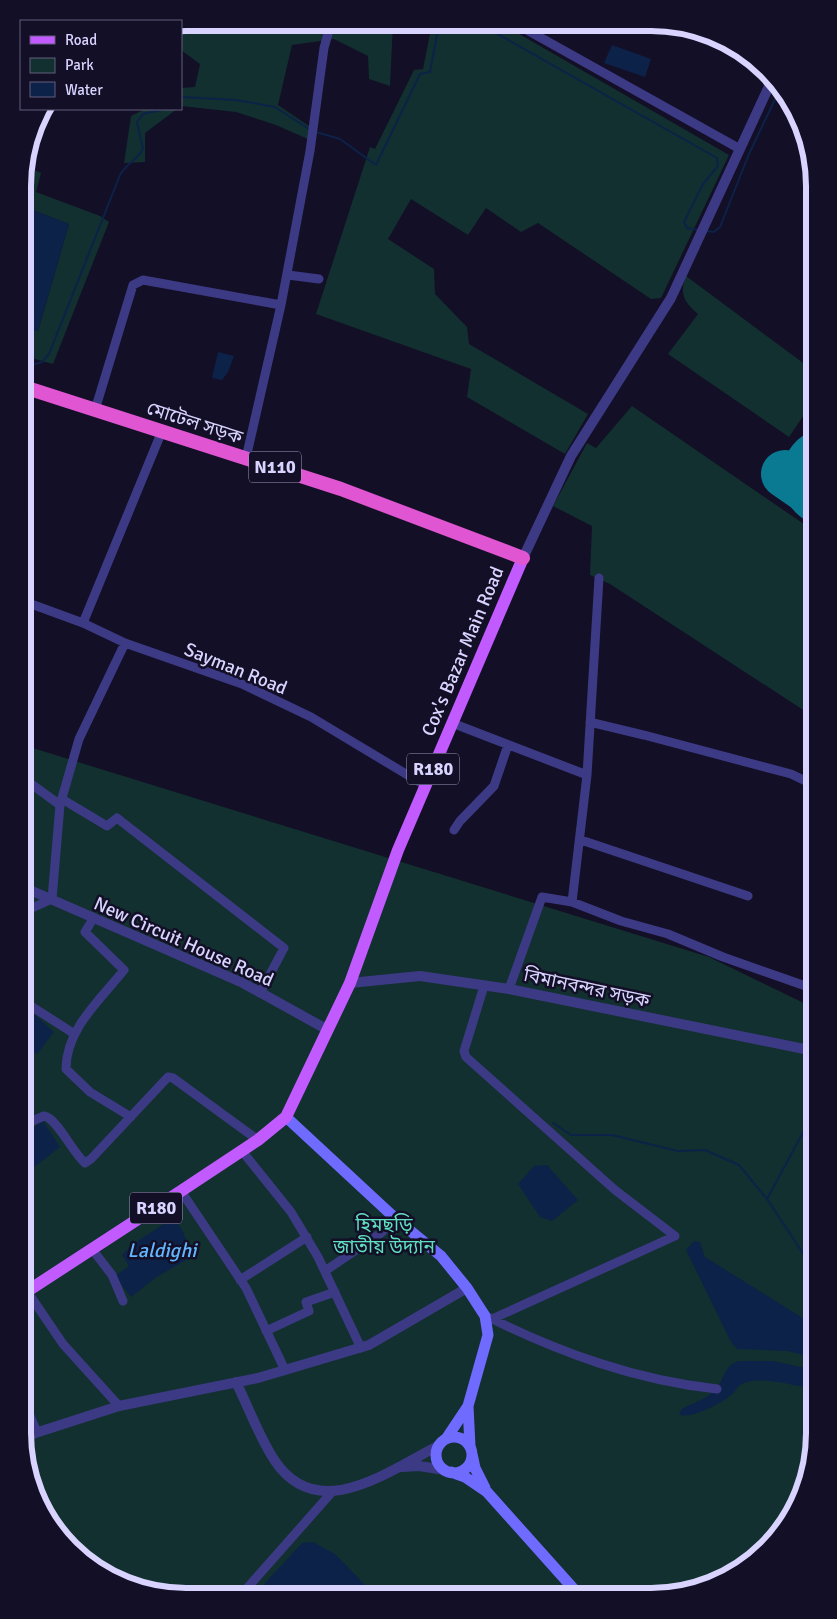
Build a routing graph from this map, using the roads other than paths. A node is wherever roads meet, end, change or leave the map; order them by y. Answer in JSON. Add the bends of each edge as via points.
{"nodes":[{"id":1,"x":529,"y":31,"type":"edge"},
{"id":2,"x":329,"y":32,"type":"edge"},
{"id":3,"x":769,"y":86,"type":"edge"},
{"id":4,"x":740,"y":149,"type":"junction"},
{"id":5,"x":288,"y":275,"type":"junction"},
{"id":6,"x":319,"y":279,"type":"dead end"},
{"id":7,"x":281,"y":305,"type":"junction"},
{"id":8,"x":31,"y":389,"type":"edge"},
{"id":9,"x":96,"y":410,"type":"junction"},
{"id":10,"x":162,"y":431,"type":"junction"},
{"id":11,"x":246,"y":458,"type":"junction"},
{"id":12,"x":522,"y":558,"type":"junction"},
{"id":13,"x":599,"y":578,"type":"dead end"},
{"id":14,"x":31,"y":604,"type":"edge"},
{"id":15,"x":83,"y":623,"type":"junction"},
{"id":16,"x":125,"y":643,"type":"junction"},
{"id":17,"x":590,"y":722,"type":"junction"},
{"id":18,"x":452,"y":723,"type":"junction"},
{"id":19,"x":508,"y":745,"type":"junction"},
{"id":20,"x":587,"y":775,"type":"junction"},
{"id":21,"x":806,"y":782,"type":"edge"},
{"id":22,"x":31,"y":783,"type":"edge"},
{"id":23,"x":426,"y":786,"type":"junction"},
{"id":24,"x":61,"y":802,"type":"junction"},
{"id":25,"x":454,"y":830,"type":"dead end"},
{"id":26,"x":581,"y":840,"type":"junction"},
{"id":27,"x":31,"y":890,"type":"edge"},
{"id":28,"x":748,"y":896,"type":"dead end"},
{"id":29,"x":52,"y":899,"type":"junction"},
{"id":30,"x":572,"y":902,"type":"junction"},
{"id":31,"x":31,"y":908,"type":"edge"},
{"id":32,"x":93,"y":919,"type":"junction"},
{"id":33,"x":350,"y":983,"type":"junction"},
{"id":34,"x":484,"y":986,"type":"junction"},
{"id":35,"x":805,"y":986,"type":"edge"},
{"id":36,"x":509,"y":988,"type":"junction"},
{"id":37,"x":260,"y":993,"type":"junction"},
{"id":38,"x":31,"y":1006,"type":"edge"},
{"id":39,"x":328,"y":1030,"type":"junction"},
{"id":40,"x":73,"y":1033,"type":"junction"},
{"id":41,"x":805,"y":1049,"type":"edge"},
{"id":42,"x":131,"y":1117,"type":"junction"},
{"id":43,"x":286,"y":1117,"type":"junction"},
{"id":44,"x":31,"y":1122,"type":"edge"},
{"id":45,"x":258,"y":1140,"type":"junction"},
{"id":46,"x":242,"y":1151,"type":"junction"},
{"id":47,"x":182,"y":1191,"type":"junction"},
{"id":48,"x":396,"y":1218,"type":"junction"},
{"id":49,"x":306,"y":1237,"type":"junction"},
{"id":50,"x":92,"y":1249,"type":"junction"},
{"id":51,"x":325,"y":1271,"type":"junction"},
{"id":52,"x":240,"y":1280,"type":"junction"},
{"id":53,"x":31,"y":1288,"type":"edge"},
{"id":54,"x":466,"y":1288,"type":"junction"},
{"id":55,"x":335,"y":1292,"type":"junction"},
{"id":56,"x":31,"y":1300,"type":"edge"},
{"id":57,"x":123,"y":1301,"type":"dead end"},
{"id":58,"x":489,"y":1317,"type":"junction"},
{"id":59,"x":266,"y":1331,"type":"junction"},
{"id":60,"x":361,"y":1348,"type":"junction"},
{"id":61,"x":285,"y":1370,"type":"junction"},
{"id":62,"x":236,"y":1382,"type":"junction"},
{"id":63,"x":717,"y":1389,"type":"dead end"},
{"id":64,"x":119,"y":1406,"type":"junction"},
{"id":65,"x":468,"y":1406,"type":"junction"},
{"id":66,"x":31,"y":1419,"type":"edge"},
{"id":67,"x":37,"y":1432,"type":"junction"},
{"id":68,"x":31,"y":1434,"type":"edge"},
{"id":69,"x":443,"y":1442,"type":"junction"},
{"id":70,"x":471,"y":1449,"type":"junction"},
{"id":71,"x":399,"y":1467,"type":"junction"},
{"id":72,"x":448,"y":1471,"type":"junction"},
{"id":73,"x":332,"y":1492,"type":"junction"},
{"id":74,"x":487,"y":1492,"type":"junction"},
{"id":75,"x":247,"y":1588,"type":"edge"},
{"id":76,"x":573,"y":1588,"type":"edge"}],
"edges":[{"from":1,"to":4,"type":"street"},
{"from":2,"to":5,"type":"street"},
{"from":3,"to":4,"type":"street"},
{"from":4,"to":12,"type":"street","via":[[671,298],[571,456]]},
{"from":5,"to":6,"type":"street"},
{"from":5,"to":7,"type":"street"},
{"from":7,"to":9,"type":"street","via":[[137,281],[133,285]]},
{"from":7,"to":11,"type":"street"},
{"from":8,"to":9,"type":"highway","name":"মোটেল সড়ক","number":"N110"},
{"from":9,"to":10,"type":"highway","name":"মোটেল সড়ক","number":"N110"},
{"from":10,"to":11,"type":"highway","name":"মোটেল সড়ক","number":"N110"},
{"from":10,"to":15,"type":"street"},
{"from":11,"to":12,"type":"highway","name":"মোটেল সড়ক","number":"N110","via":[[341,489]]},
{"from":12,"to":18,"type":"main road","name":"Cox's Bazar Main Road","number":"R180"},
{"from":13,"to":17,"type":"street"},
{"from":14,"to":15,"type":"street","name":"Sayman Road"},
{"from":15,"to":16,"type":"street","name":"Sayman Road"},
{"from":16,"to":23,"type":"street","name":"Sayman Road","via":[[268,696],[311,717]]},
{"from":16,"to":24,"type":"street","via":[[79,739]]},
{"from":17,"to":20,"type":"street"},
{"from":17,"to":21,"type":"street","via":[[791,774]]},
{"from":18,"to":19,"type":"street"},
{"from":18,"to":23,"type":"main road","name":"Cox's Bazar Main Road","number":"R180"},
{"from":19,"to":20,"type":"street"},
{"from":19,"to":25,"type":"street","via":[[494,786]]},
{"from":20,"to":26,"type":"street"},
{"from":22,"to":24,"type":"street"},
{"from":23,"to":33,"type":"main road","name":"Cox's Bazar Main Road","number":"R180","via":[[398,850]]},
{"from":24,"to":29,"type":"street"},
{"from":24,"to":37,"type":"street","via":[[107,826],[117,818],[284,948]]},
{"from":26,"to":28,"type":"street"},
{"from":26,"to":30,"type":"street"},
{"from":27,"to":29,"type":"street","name":"New Circuit House Road"},
{"from":29,"to":31,"type":"street"},
{"from":29,"to":32,"type":"street","name":"New Circuit House Road"},
{"from":30,"to":35,"type":"street"},
{"from":30,"to":36,"type":"street","via":[[542,897]]},
{"from":32,"to":37,"type":"street","name":"New Circuit House Road"},
{"from":32,"to":40,"type":"street","via":[[85,932],[124,970]]},
{"from":33,"to":34,"type":"street","name":"বিমানবন্দর সড়ক","via":[[420,976]]},
{"from":33,"to":39,"type":"main road","number":"R180"},
{"from":34,"to":36,"type":"street","name":"বিমানবন্দর সড়ক"},
{"from":34,"to":58,"type":"street","via":[[464,1051],[466,1057],[615,1190],[675,1236]]},
{"from":36,"to":41,"type":"street","name":"বিমানবন্দর সড়ক"},
{"from":37,"to":39,"type":"street","name":"New Circuit House Road"},
{"from":38,"to":40,"type":"street"},
{"from":39,"to":43,"type":"main road","number":"R180"},
{"from":40,"to":42,"type":"street","via":[[66,1069],[90,1092]]},
{"from":42,"to":44,"type":"street","via":[[85,1163],[75,1154],[51,1118],[44,1116]]},
{"from":42,"to":45,"type":"street","via":[[168,1077]]},
{"from":43,"to":45,"type":"main road","number":"R180"},
{"from":43,"to":48,"type":"main road"},
{"from":45,"to":46,"type":"main road","number":"R180"},
{"from":46,"to":47,"type":"main road","number":"R180"},
{"from":46,"to":49,"type":"street","via":[[291,1212]]},
{"from":47,"to":50,"type":"main road","number":"R180"},
{"from":47,"to":52,"type":"street"},
{"from":48,"to":51,"type":"street","via":[[373,1239]]},
{"from":48,"to":54,"type":"main road","via":[[440,1256]]},
{"from":49,"to":51,"type":"street"},
{"from":49,"to":52,"type":"street"},
{"from":50,"to":53,"type":"main road","number":"R180"},
{"from":50,"to":57,"type":"street","via":[[112,1275]]},
{"from":51,"to":55,"type":"street"},
{"from":52,"to":59,"type":"street"},
{"from":54,"to":58,"type":"main road"},
{"from":54,"to":60,"type":"street"},
{"from":55,"to":59,"type":"street","via":[[306,1302],[309,1311]]},
{"from":55,"to":60,"type":"street"},
{"from":56,"to":64,"type":"street","via":[[63,1344]]},
{"from":58,"to":63,"type":"street","via":[[568,1354],[638,1376]]},
{"from":58,"to":65,"type":"main road","via":[[488,1334]]},
{"from":59,"to":61,"type":"street"},
{"from":60,"to":61,"type":"street"},
{"from":61,"to":62,"type":"street"},
{"from":62,"to":64,"type":"street"},
{"from":62,"to":73,"type":"street","via":[[280,1467],[303,1486]]},
{"from":64,"to":67,"type":"street"},
{"from":65,"to":69,"type":"main road"},
{"from":65,"to":70,"type":"main road"},
{"from":66,"to":67,"type":"street"},
{"from":67,"to":68,"type":"street"},
{"from":69,"to":70,"type":"main road","via":[[462,1439]]},
{"from":69,"to":71,"type":"street"},
{"from":69,"to":72,"type":"main road","via":[[438,1461]]},
{"from":70,"to":72,"type":"main road","via":[[466,1468]]},
{"from":70,"to":74,"type":"main road","via":[[475,1468]]},
{"from":71,"to":72,"type":"street","via":[[419,1466]]},
{"from":71,"to":73,"type":"street","via":[[354,1487]]},
{"from":72,"to":74,"type":"main road","via":[[465,1477]]},
{"from":73,"to":75,"type":"street"},
{"from":74,"to":76,"type":"main road"}]}
